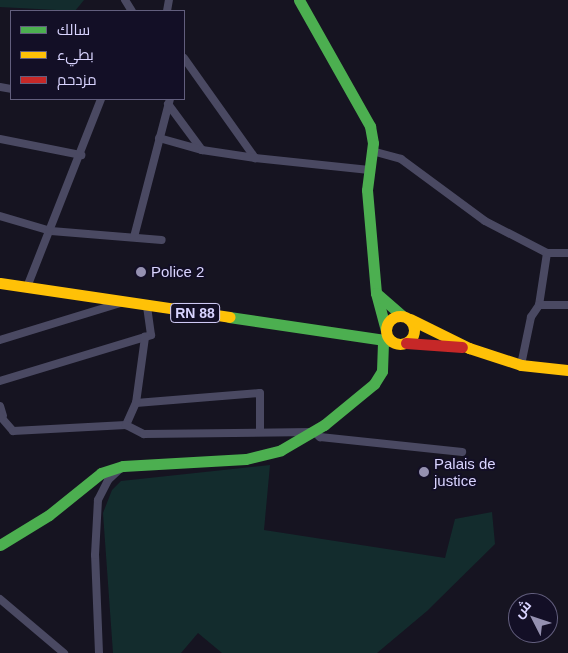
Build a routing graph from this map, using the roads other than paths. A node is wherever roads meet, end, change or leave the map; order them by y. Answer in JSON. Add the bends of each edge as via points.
{"nodes":[{"id":1,"x":299,"y":0,"type":"edge"},
{"id":2,"x":185,"y":59,"type":"edge"},
{"id":3,"x":100,"y":100,"type":"edge"},
{"id":4,"x":169,"y":102,"type":"edge"},
{"id":5,"x":158,"y":138,"type":"junction"},
{"id":6,"x":0,"y":139,"type":"edge"},
{"id":7,"x":202,"y":150,"type":"junction"},
{"id":8,"x":372,"y":151,"type":"junction"},
{"id":9,"x":81,"y":155,"type":"junction"},
{"id":10,"x":255,"y":158,"type":"junction"},
{"id":11,"x":368,"y":170,"type":"junction"},
{"id":12,"x":0,"y":216,"type":"edge"},
{"id":13,"x":51,"y":231,"type":"junction"},
{"id":14,"x":134,"y":237,"type":"junction"},
{"id":15,"x":162,"y":240,"type":"dead end"},
{"id":16,"x":547,"y":253,"type":"junction"},
{"id":17,"x":568,"y":253,"type":"edge"},
{"id":18,"x":0,"y":283,"type":"edge"},
{"id":19,"x":27,"y":287,"type":"junction"},
{"id":20,"x":376,"y":293,"type":"junction"},
{"id":21,"x":122,"y":302,"type":"junction"},
{"id":22,"x":147,"y":305,"type":"junction"},
{"id":23,"x":539,"y":305,"type":"junction"},
{"id":24,"x":568,"y":305,"type":"edge"},
{"id":25,"x":406,"y":317,"type":"junction"},
{"id":26,"x":145,"y":337,"type":"junction"},
{"id":27,"x":387,"y":337,"type":"junction"},
{"id":28,"x":0,"y":340,"type":"edge"},
{"id":29,"x":406,"y":343,"type":"junction"},
{"id":30,"x":469,"y":348,"type":"junction"},
{"id":31,"x":521,"y":365,"type":"junction"},
{"id":32,"x":568,"y":370,"type":"edge"},
{"id":33,"x":0,"y":381,"type":"edge"},
{"id":34,"x":136,"y":403,"type":"junction"},
{"id":35,"x":0,"y":406,"type":"edge"},
{"id":36,"x":2,"y":416,"type":"edge"},
{"id":37,"x":126,"y":426,"type":"junction"},
{"id":38,"x":260,"y":432,"type":"junction"},
{"id":39,"x":314,"y":432,"type":"junction"},
{"id":40,"x":462,"y":452,"type":"dead end"},
{"id":41,"x":123,"y":466,"type":"junction"},
{"id":42,"x":0,"y":545,"type":"edge"},
{"id":43,"x":0,"y":599,"type":"edge"},
{"id":44,"x":64,"y":653,"type":"edge"},
{"id":45,"x":99,"y":653,"type":"edge"}],
"edges":[{"from":1,"to":8,"type":"street","via":[[370,126]]},
{"from":2,"to":10,"type":"street"},
{"from":3,"to":9,"type":"street"},
{"from":4,"to":5,"type":"street"},
{"from":4,"to":7,"type":"street"},
{"from":5,"to":7,"type":"street"},
{"from":5,"to":14,"type":"street"},
{"from":6,"to":9,"type":"street"},
{"from":7,"to":10,"type":"street"},
{"from":8,"to":11,"type":"street"},
{"from":8,"to":16,"type":"street","via":[[401,159],[485,221]]},
{"from":9,"to":13,"type":"street"},
{"from":10,"to":11,"type":"street"},
{"from":11,"to":20,"type":"street"},
{"from":12,"to":13,"type":"street"},
{"from":13,"to":14,"type":"street"},
{"from":13,"to":19,"type":"street"},
{"from":14,"to":15,"type":"street"},
{"from":16,"to":17,"type":"street"},
{"from":16,"to":23,"type":"street"},
{"from":18,"to":19,"type":"street","number":"RN 88"},
{"from":19,"to":21,"type":"street","number":"RN 88"},
{"from":20,"to":25,"type":"street"},
{"from":20,"to":27,"type":"street"},
{"from":21,"to":22,"type":"street","number":"RN 88"},
{"from":21,"to":28,"type":"street"},
{"from":22,"to":26,"type":"street","via":[[151,335]]},
{"from":22,"to":27,"type":"street","number":"RN 88"},
{"from":23,"to":24,"type":"street"},
{"from":23,"to":31,"type":"street","via":[[531,317]]},
{"from":25,"to":27,"type":"street","via":[[391,319]]},
{"from":25,"to":29,"type":"street","via":[[414,330]]},
{"from":25,"to":30,"type":"street"},
{"from":26,"to":33,"type":"street"},
{"from":26,"to":34,"type":"street"},
{"from":27,"to":29,"type":"street"},
{"from":27,"to":39,"type":"street","via":[[382,371],[374,384]]},
{"from":29,"to":30,"type":"street"},
{"from":30,"to":31,"type":"street"},
{"from":31,"to":32,"type":"street"},
{"from":34,"to":37,"type":"street"},
{"from":34,"to":38,"type":"street","via":[[260,393]]},
{"from":35,"to":36,"type":"street"},
{"from":36,"to":37,"type":"street","via":[[13,431]]},
{"from":37,"to":38,"type":"street","via":[[144,434]]},
{"from":38,"to":39,"type":"street"},
{"from":39,"to":40,"type":"street","via":[[320,437]]},
{"from":39,"to":41,"type":"street","via":[[281,450],[246,460]]},
{"from":41,"to":42,"type":"street","via":[[88,480],[49,515]]},
{"from":41,"to":45,"type":"street","via":[[108,480],[98,500]]},
{"from":43,"to":44,"type":"street"}]}
